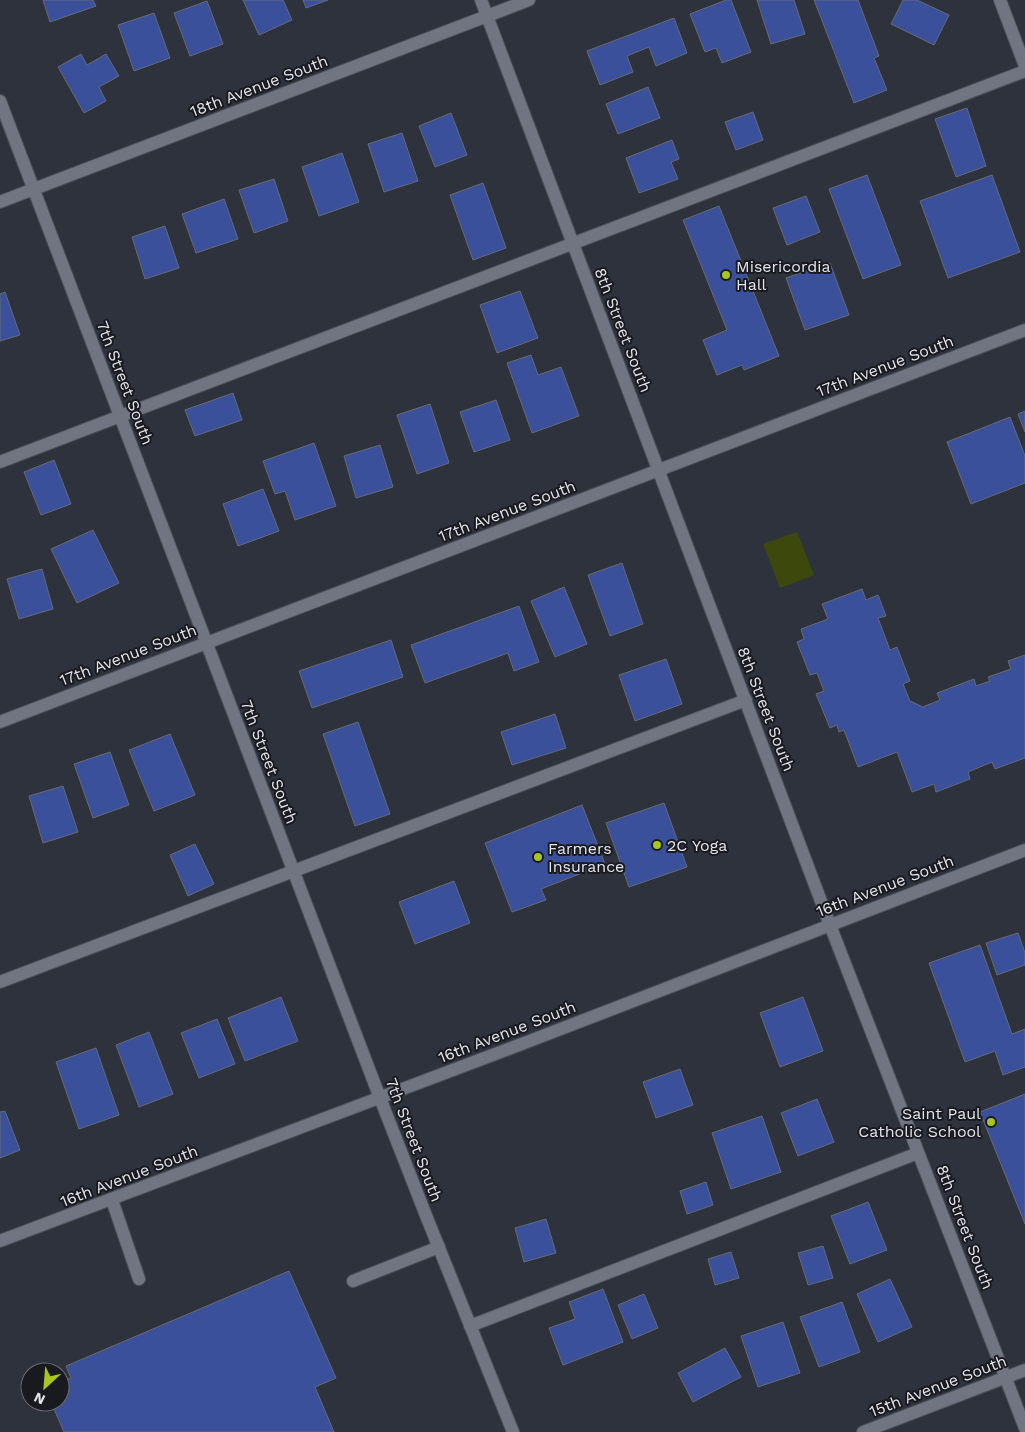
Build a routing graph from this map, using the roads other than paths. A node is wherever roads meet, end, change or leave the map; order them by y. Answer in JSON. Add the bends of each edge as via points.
{"nodes":[{"id":1,"x":481,"y":0,"type":"edge"},
{"id":2,"x":529,"y":0,"type":"edge"},
{"id":3,"x":1000,"y":0,"type":"edge"},
{"id":4,"x":487,"y":16,"type":"junction"},
{"id":5,"x":1025,"y":66,"type":"edge"},
{"id":6,"x":1025,"y":71,"type":"edge"},
{"id":7,"x":0,"y":102,"type":"edge"},
{"id":8,"x":33,"y":189,"type":"junction"},
{"id":9,"x":0,"y":202,"type":"edge"},
{"id":10,"x":573,"y":244,"type":"junction"},
{"id":11,"x":1025,"y":330,"type":"edge"},
{"id":12,"x":120,"y":416,"type":"junction"},
{"id":13,"x":0,"y":462,"type":"edge"},
{"id":14,"x":659,"y":471,"type":"junction"},
{"id":15,"x":207,"y":643,"type":"junction"},
{"id":16,"x":746,"y":700,"type":"junction"},
{"id":17,"x":0,"y":722,"type":"edge"},
{"id":18,"x":1025,"y":850,"type":"edge"},
{"id":19,"x":293,"y":871,"type":"junction"},
{"id":20,"x":830,"y":925,"type":"junction"},
{"id":21,"x":0,"y":982,"type":"edge"},
{"id":22,"x":380,"y":1098,"type":"junction"},
{"id":23,"x":918,"y":1153,"type":"junction"},
{"id":24,"x":112,"y":1200,"type":"junction"},
{"id":25,"x":0,"y":1241,"type":"edge"},
{"id":26,"x":439,"y":1246,"type":"junction"},
{"id":27,"x":139,"y":1279,"type":"dead end"},
{"id":28,"x":353,"y":1281,"type":"dead end"},
{"id":29,"x":470,"y":1326,"type":"junction"},
{"id":30,"x":1025,"y":1370,"type":"edge"},
{"id":31,"x":1006,"y":1378,"type":"junction"},
{"id":32,"x":1025,"y":1428,"type":"edge"},
{"id":33,"x":512,"y":1432,"type":"edge"},
{"id":34,"x":863,"y":1432,"type":"edge"}],
"edges":[{"from":1,"to":4,"type":"street","name":"8th Street South"},
{"from":2,"to":4,"type":"street","name":"18th Avenue South"},
{"from":3,"to":5,"type":"street"},
{"from":4,"to":8,"type":"street","name":"18th Avenue South"},
{"from":4,"to":10,"type":"street","name":"8th Street South"},
{"from":6,"to":10,"type":"street"},
{"from":7,"to":8,"type":"street","name":"7th Street South"},
{"from":8,"to":9,"type":"street","name":"18th Avenue South"},
{"from":8,"to":12,"type":"street","name":"7th Street South"},
{"from":10,"to":12,"type":"street"},
{"from":10,"to":14,"type":"street","name":"8th Street South"},
{"from":11,"to":14,"type":"street","name":"17th Avenue South"},
{"from":12,"to":13,"type":"street"},
{"from":12,"to":15,"type":"street","name":"7th Street South"},
{"from":14,"to":15,"type":"street","name":"17th Avenue South"},
{"from":14,"to":16,"type":"street","name":"8th Street South"},
{"from":15,"to":17,"type":"street","name":"17th Avenue South"},
{"from":15,"to":19,"type":"street","name":"7th Street South"},
{"from":16,"to":19,"type":"street"},
{"from":16,"to":20,"type":"street","name":"8th Street South"},
{"from":18,"to":20,"type":"street","name":"16th Avenue South"},
{"from":19,"to":21,"type":"street"},
{"from":19,"to":22,"type":"street","name":"7th Street South"},
{"from":20,"to":22,"type":"street","name":"16th Avenue South"},
{"from":20,"to":23,"type":"street","name":"8th Street South"},
{"from":22,"to":24,"type":"street","name":"16th Avenue South"},
{"from":22,"to":26,"type":"street","name":"7th Street South"},
{"from":23,"to":29,"type":"street"},
{"from":23,"to":31,"type":"street","name":"8th Street South"},
{"from":24,"to":25,"type":"street","name":"16th Avenue South"},
{"from":24,"to":27,"type":"street"},
{"from":26,"to":28,"type":"street"},
{"from":26,"to":29,"type":"street","name":"7th Street South"},
{"from":29,"to":33,"type":"street","name":"7th Street South"},
{"from":30,"to":31,"type":"street","name":"15th Avenue South"},
{"from":31,"to":32,"type":"street","name":"8th Street South"},
{"from":31,"to":34,"type":"street","name":"15th Avenue South"}]}
